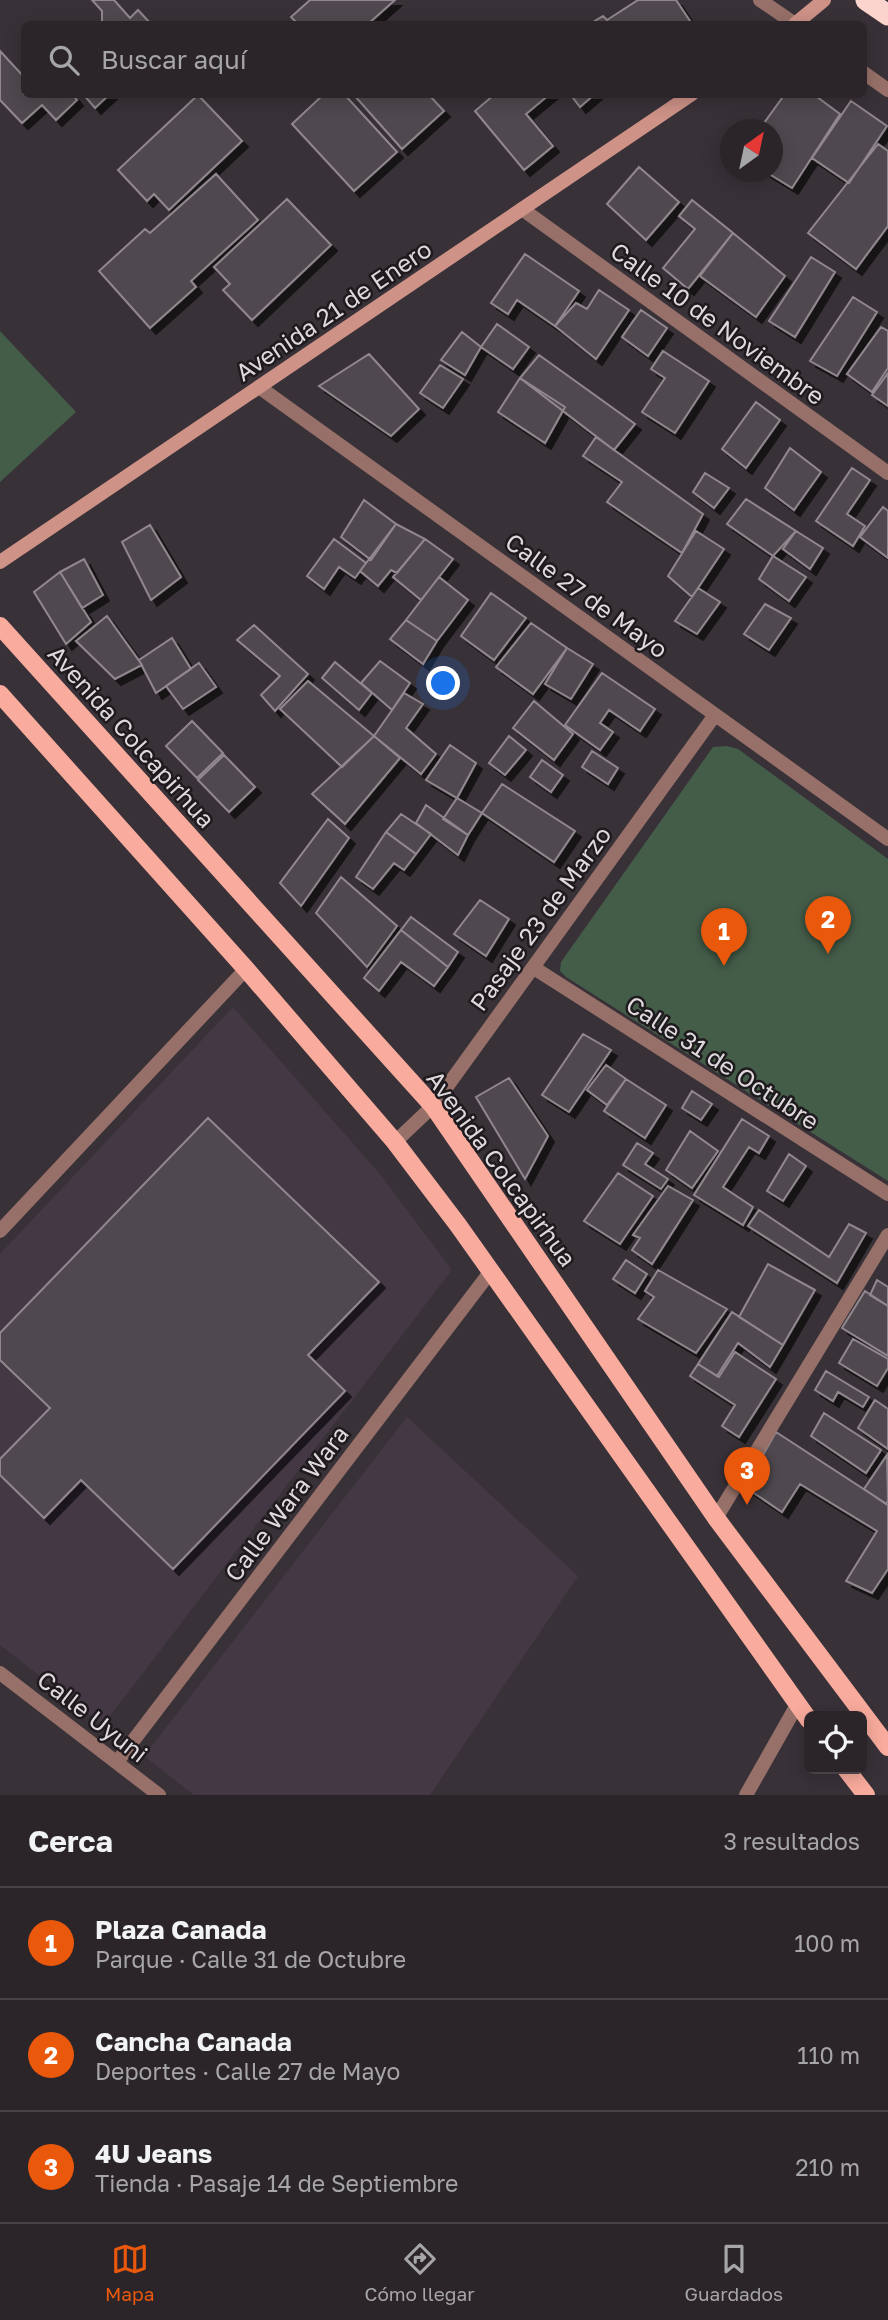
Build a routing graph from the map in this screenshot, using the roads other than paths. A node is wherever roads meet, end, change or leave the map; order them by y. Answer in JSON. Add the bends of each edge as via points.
{"nodes":[{"id":1,"x":760,"y":0,"type":"edge"},
{"id":2,"x":824,"y":0,"type":"edge"},
{"id":3,"x":866,"y":0,"type":"edge"},
{"id":4,"x":888,"y":15,"type":"edge"},
{"id":5,"x":791,"y":21,"type":"edge"},
{"id":6,"x":799,"y":21,"type":"edge"},
{"id":7,"x":867,"y":76,"type":"edge"},
{"id":8,"x":888,"y":90,"type":"edge"},
{"id":9,"x":686,"y":98,"type":"edge"},
{"id":10,"x":522,"y":209,"type":"junction"},
{"id":11,"x":259,"y":387,"type":"junction"},
{"id":12,"x":888,"y":473,"type":"edge"},
{"id":13,"x":0,"y":562,"type":"edge"},
{"id":14,"x":0,"y":626,"type":"edge"},
{"id":15,"x":0,"y":694,"type":"edge"},
{"id":16,"x":715,"y":715,"type":"junction"},
{"id":17,"x":888,"y":839,"type":"edge"},
{"id":18,"x":534,"y":968,"type":"junction"},
{"id":19,"x":246,"y":969,"type":"junction"},
{"id":20,"x":433,"y":1106,"type":"junction"},
{"id":21,"x":395,"y":1142,"type":"junction"},
{"id":22,"x":888,"y":1194,"type":"edge"},
{"id":23,"x":0,"y":1231,"type":"edge"},
{"id":24,"x":888,"y":1235,"type":"edge"},
{"id":25,"x":491,"y":1271,"type":"junction"},
{"id":26,"x":716,"y":1518,"type":"junction"},
{"id":27,"x":0,"y":1673,"type":"edge"},
{"id":28,"x":797,"y":1705,"type":"junction"},
{"id":29,"x":804,"y":1714,"type":"edge"},
{"id":30,"x":888,"y":1747,"type":"edge"},
{"id":31,"x":117,"y":1762,"type":"junction"},
{"id":32,"x":850,"y":1774,"type":"edge"},
{"id":33,"x":159,"y":1795,"type":"edge"},
{"id":34,"x":746,"y":1795,"type":"edge"},
{"id":35,"x":866,"y":1795,"type":"edge"}],
"edges":[{"from":1,"to":5,"type":"street"},
{"from":2,"to":6,"type":"main road"},
{"from":3,"to":4,"type":"highway"},
{"from":7,"to":8,"type":"street"},
{"from":9,"to":10,"type":"main road","name":"Avenida 21 de Enero"},
{"from":10,"to":11,"type":"main road","name":"Avenida 21 de Enero"},
{"from":10,"to":12,"type":"street","name":"Calle 10 de Noviembre"},
{"from":11,"to":13,"type":"main road","name":"Avenida 21 de Enero"},
{"from":11,"to":16,"type":"street","name":"Calle 27 de Mayo"},
{"from":14,"to":20,"type":"main road","name":"Avenida Colcapirhua"},
{"from":15,"to":19,"type":"main road"},
{"from":16,"to":17,"type":"street","name":"Calle 27 de Mayo"},
{"from":16,"to":18,"type":"street","name":"Pasaje 23 de Marzo"},
{"from":18,"to":20,"type":"street","name":"Pasaje 23 de Marzo"},
{"from":18,"to":22,"type":"street","name":"Calle 31 de Octubre"},
{"from":19,"to":21,"type":"main road"},
{"from":19,"to":23,"type":"street"},
{"from":20,"to":21,"type":"street","name":"Pasaje 23 de Marzo"},
{"from":20,"to":26,"type":"main road","name":"Avenida Colcapirhua"},
{"from":21,"to":25,"type":"main road"},
{"from":24,"to":26,"type":"street"},
{"from":25,"to":28,"type":"main road"},
{"from":25,"to":31,"type":"street","name":"Calle Wara Wara"},
{"from":26,"to":30,"type":"main road","name":"Avenida Colcapirhua"},
{"from":27,"to":31,"type":"street","name":"Calle Uyuni"},
{"from":28,"to":29,"type":"main road"},
{"from":28,"to":34,"type":"street"},
{"from":31,"to":33,"type":"street","name":"Calle Uyuni"},
{"from":32,"to":35,"type":"main road"}]}
